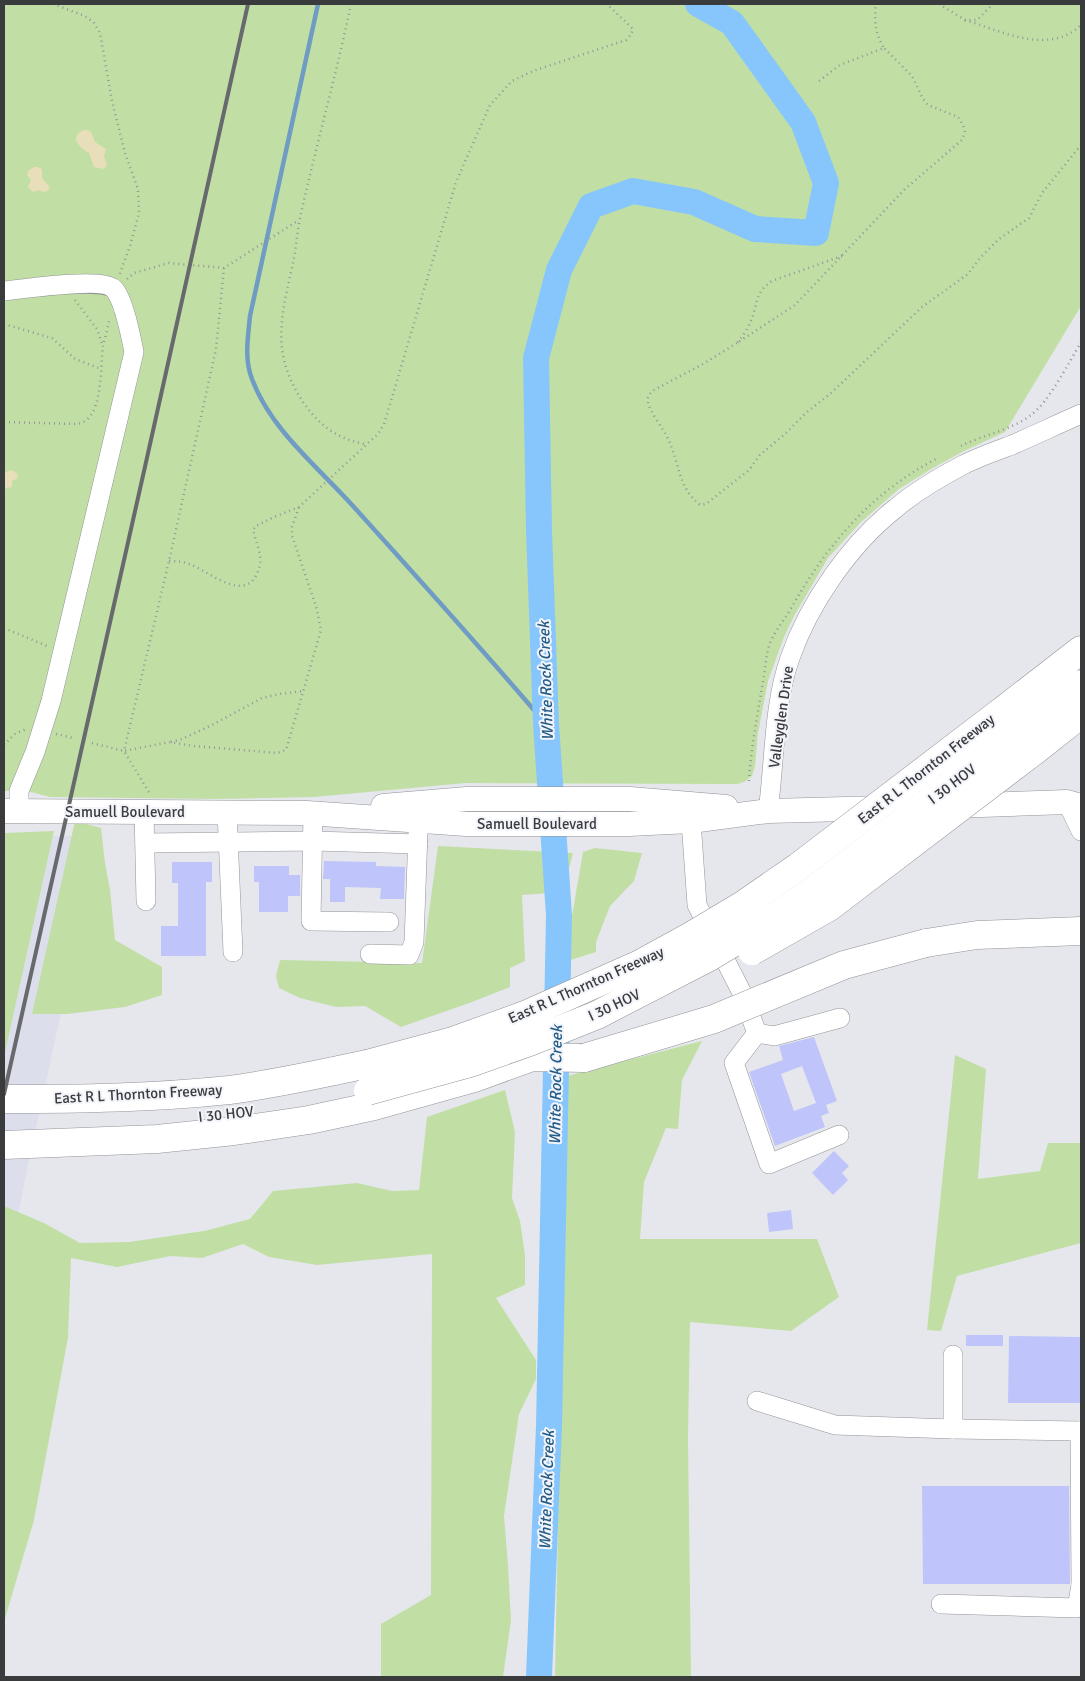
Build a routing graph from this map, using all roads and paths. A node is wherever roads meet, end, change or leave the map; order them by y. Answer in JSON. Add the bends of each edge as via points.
{"nodes":[{"id":1,"x":53,"y":4,"type":"edge"},
{"id":2,"x":352,"y":4,"type":"edge"},
{"id":3,"x":608,"y":4,"type":"edge"},
{"id":4,"x":876,"y":4,"type":"edge"},
{"id":5,"x":939,"y":4,"type":"edge"},
{"id":6,"x":992,"y":4,"type":"edge"},
{"id":7,"x":965,"y":20,"type":"junction"},
{"id":8,"x":1081,"y":25,"type":"edge"},
{"id":9,"x":884,"y":48,"type":"junction"},
{"id":10,"x":818,"y":81,"type":"dead end"},
{"id":11,"x":1081,"y":146,"type":"edge"},
{"id":12,"x":300,"y":220,"type":"junction"},
{"id":13,"x":842,"y":256,"type":"junction"},
{"id":14,"x":224,"y":268,"type":"junction"},
{"id":15,"x":63,"y":285,"type":"junction"},
{"id":16,"x":114,"y":289,"type":"junction"},
{"id":17,"x":4,"y":291,"type":"edge"},
{"id":18,"x":110,"y":318,"type":"dead end"},
{"id":19,"x":4,"y":324,"type":"edge"},
{"id":20,"x":737,"y":343,"type":"junction"},
{"id":21,"x":103,"y":346,"type":"junction"},
{"id":22,"x":101,"y":369,"type":"junction"},
{"id":23,"x":1081,"y":414,"type":"edge"},
{"id":24,"x":4,"y":422,"type":"edge"},
{"id":25,"x":367,"y":445,"type":"junction"},
{"id":26,"x":299,"y":507,"type":"junction"},
{"id":27,"x":170,"y":561,"type":"junction"},
{"id":28,"x":4,"y":628,"type":"edge"},
{"id":29,"x":1081,"y":650,"type":"edge"},
{"id":30,"x":62,"y":652,"type":"junction"},
{"id":31,"x":1081,"y":684,"type":"edge"},
{"id":32,"x":304,"y":691,"type":"junction"},
{"id":33,"x":1081,"y":714,"type":"edge"},
{"id":34,"x":42,"y":730,"type":"junction"},
{"id":35,"x":169,"y":742,"type":"junction"},
{"id":36,"x":1027,"y":742,"type":"junction"},
{"id":37,"x":92,"y":743,"type":"dead end"},
{"id":38,"x":4,"y":745,"type":"edge"},
{"id":39,"x":124,"y":751,"type":"junction"},
{"id":40,"x":1077,"y":801,"type":"edge"},
{"id":41,"x":768,"y":811,"type":"junction"},
{"id":42,"x":11,"y":812,"type":"edge"},
{"id":43,"x":152,"y":812,"type":"junction"},
{"id":44,"x":227,"y":812,"type":"junction"},
{"id":45,"x":310,"y":813,"type":"junction"},
{"id":46,"x":418,"y":821,"type":"junction"},
{"id":47,"x":691,"y":822,"type":"junction"},
{"id":48,"x":1081,"y":831,"type":"edge"},
{"id":49,"x":228,"y":841,"type":"junction"},
{"id":50,"x":312,"y":841,"type":"junction"},
{"id":51,"x":145,"y":843,"type":"junction"},
{"id":52,"x":418,"y":844,"type":"junction"},
{"id":53,"x":146,"y":901,"type":"dead end"},
{"id":54,"x":389,"y":922,"type":"dead end"},
{"id":55,"x":1081,"y":931,"type":"edge"},
{"id":56,"x":233,"y":952,"type":"dead end"},
{"id":57,"x":370,"y":954,"type":"dead end"},
{"id":58,"x":840,"y":1018,"type":"dead end"},
{"id":59,"x":757,"y":1033,"type":"junction"},
{"id":60,"x":532,"y":1057,"type":"junction"},
{"id":61,"x":370,"y":1087,"type":"junction"},
{"id":62,"x":4,"y":1099,"type":"edge"},
{"id":63,"x":58,"y":1123,"type":"junction"},
{"id":64,"x":4,"y":1126,"type":"edge"},
{"id":65,"x":839,"y":1135,"type":"dead end"},
{"id":66,"x":4,"y":1145,"type":"edge"},
{"id":67,"x":953,"y":1355,"type":"dead end"},
{"id":68,"x":757,"y":1401,"type":"dead end"},
{"id":69,"x":953,"y":1429,"type":"junction"},
{"id":70,"x":1081,"y":1430,"type":"edge"},
{"id":71,"x":1081,"y":1585,"type":"edge"},
{"id":72,"x":941,"y":1604,"type":"dead end"}],
"edges":[{"from":1,"to":16,"type":"path","via":[[85,16],[100,33],[112,101],[138,189],[136,227]]},
{"from":2,"to":12,"type":"path"},
{"from":3,"to":25,"type":"path","via":[[634,29],[632,35],[617,44],[512,81],[490,105],[456,182],[384,424]]},
{"from":4,"to":9,"type":"path","via":[[876,35]]},
{"from":5,"to":7,"type":"path"},
{"from":6,"to":7,"type":"path","via":[[977,20]]},
{"from":7,"to":8,"type":"path","via":[[1031,40],[1050,40],[1068,35]]},
{"from":9,"to":10,"type":"path","via":[[840,65]]},
{"from":9,"to":13,"type":"path","via":[[912,76],[928,105],[958,118],[965,132],[962,140],[905,189]]},
{"from":11,"to":20,"type":"path","via":[[1042,193],[1029,218],[999,239],[968,274],[922,306],[760,455],[749,470],[706,504],[700,505],[686,490],[670,441],[650,409],[648,396]]},
{"from":12,"to":14,"type":"path"},
{"from":12,"to":25,"type":"path","via":[[281,326],[287,370],[317,420],[338,436]]},
{"from":13,"to":20,"type":"path","via":[[795,305]]},
{"from":13,"to":20,"type":"path","via":[[765,285],[756,299],[751,321]]},
{"from":14,"to":16,"type":"path","via":[[169,263],[134,273]]},
{"from":14,"to":27,"type":"path","via":[[216,349]]},
{"from":15,"to":16,"type":"street","via":[[95,284]]},
{"from":15,"to":17,"type":"street"},
{"from":15,"to":21,"type":"path","via":[[97,329]]},
{"from":16,"to":30,"type":"street","via":[[129,326],[134,352]]},
{"from":18,"to":21,"type":"path"},
{"from":19,"to":22,"type":"path","via":[[52,338],[74,359]]},
{"from":21,"to":22,"type":"path"},
{"from":22,"to":24,"type":"path","via":[[94,408],[82,424]]},
{"from":23,"to":41,"type":"street","name":"Valleyglen Drive","via":[[964,464],[930,484],[896,507],[845,561],[805,623],[790,658],[782,691]]},
{"from":25,"to":26,"type":"path"},
{"from":26,"to":27,"type":"path","via":[[253,530],[261,563],[253,580],[247,584],[239,587],[230,585],[193,565]]},
{"from":26,"to":32,"type":"path","via":[[292,536],[321,630]]},
{"from":27,"to":39,"type":"path"},
{"from":28,"to":30,"type":"path"},
{"from":29,"to":61,"type":"highway","name":"East R L Thornton Freeway","bridge":true,"via":[[798,867],[743,905],[640,964],[525,1015],[453,1041]]},
{"from":30,"to":34,"type":"street"},
{"from":31,"to":36,"type":"highway","name":"I 30 HOV"},
{"from":32,"to":35,"type":"path","via":[[262,698],[212,725]]},
{"from":32,"to":35,"type":"path","via":[[288,748],[282,752]]},
{"from":33,"to":36,"type":"highway","name":"East R L Thornton Freeway"},
{"from":34,"to":38,"type":"path","via":[[24,729]]},
{"from":34,"to":42,"type":"street"},
{"from":35,"to":39,"type":"path"},
{"from":36,"to":60,"type":"highway","name":"East R L Thornton Freeway","bridge":true,"via":[[829,907],[662,1000]]},
{"from":36,"to":61,"type":"highway","name":"I 30 HOV","bridge":true,"via":[[764,924],[711,956],[597,1014],[532,1041],[470,1063]]},
{"from":37,"to":39,"type":"path"},
{"from":39,"to":43,"type":"path"},
{"from":40,"to":41,"type":"main road","name":"Samuell Boulevard"},
{"from":40,"to":48,"type":"street"},
{"from":41,"to":45,"type":"main road","name":"Samuell Boulevard","via":[[630,799],[467,799]]},
{"from":41,"to":47,"type":"main road","name":"Samuell Boulevard"},
{"from":42,"to":43,"type":"main road","name":"Samuell Boulevard"},
{"from":43,"to":44,"type":"main road","name":"Samuell Boulevard"},
{"from":43,"to":51,"type":"street"},
{"from":44,"to":45,"type":"main road","name":"Samuell Boulevard"},
{"from":44,"to":49,"type":"street"},
{"from":45,"to":46,"type":"main road","name":"Samuell Boulevard"},
{"from":45,"to":50,"type":"street"},
{"from":46,"to":47,"type":"main road","name":"Samuell Boulevard","via":[[466,824]]},
{"from":46,"to":52,"type":"street"},
{"from":47,"to":59,"type":"street","via":[[697,905],[741,991]]},
{"from":49,"to":50,"type":"street"},
{"from":49,"to":51,"type":"street"},
{"from":49,"to":56,"type":"street"},
{"from":50,"to":52,"type":"street"},
{"from":50,"to":54,"type":"street","via":[[311,921]]},
{"from":51,"to":53,"type":"street"},
{"from":52,"to":57,"type":"street","via":[[414,942],[410,954]]},
{"from":55,"to":60,"type":"highway","bridge":true,"via":[[977,935],[926,943],[844,965],[730,1013],[663,1036],[584,1058]]},
{"from":58,"to":59,"type":"street","via":[[774,1036]]},
{"from":59,"to":65,"type":"street","via":[[734,1063],[769,1164]]},
{"from":60,"to":61,"type":"highway","name":"East R L Thornton Freeway","via":[[474,1078]]},
{"from":61,"to":63,"type":"highway","name":"East R L Thornton Freeway","via":[[306,1078],[230,1090],[158,1096]]},
{"from":61,"to":63,"type":"highway","name":"East R L Thornton Freeway","via":[[309,1120],[234,1131],[157,1139]]},
{"from":62,"to":63,"type":"highway","name":"East R L Thornton Freeway"},
{"from":63,"to":64,"type":"highway"},
{"from":63,"to":66,"type":"highway","name":"East R L Thornton Freeway"},
{"from":67,"to":69,"type":"street"},
{"from":68,"to":69,"type":"street","via":[[835,1425]]},
{"from":69,"to":70,"type":"street"},
{"from":70,"to":71,"type":"street"},
{"from":71,"to":72,"type":"street","via":[[1077,1608]]}]}
